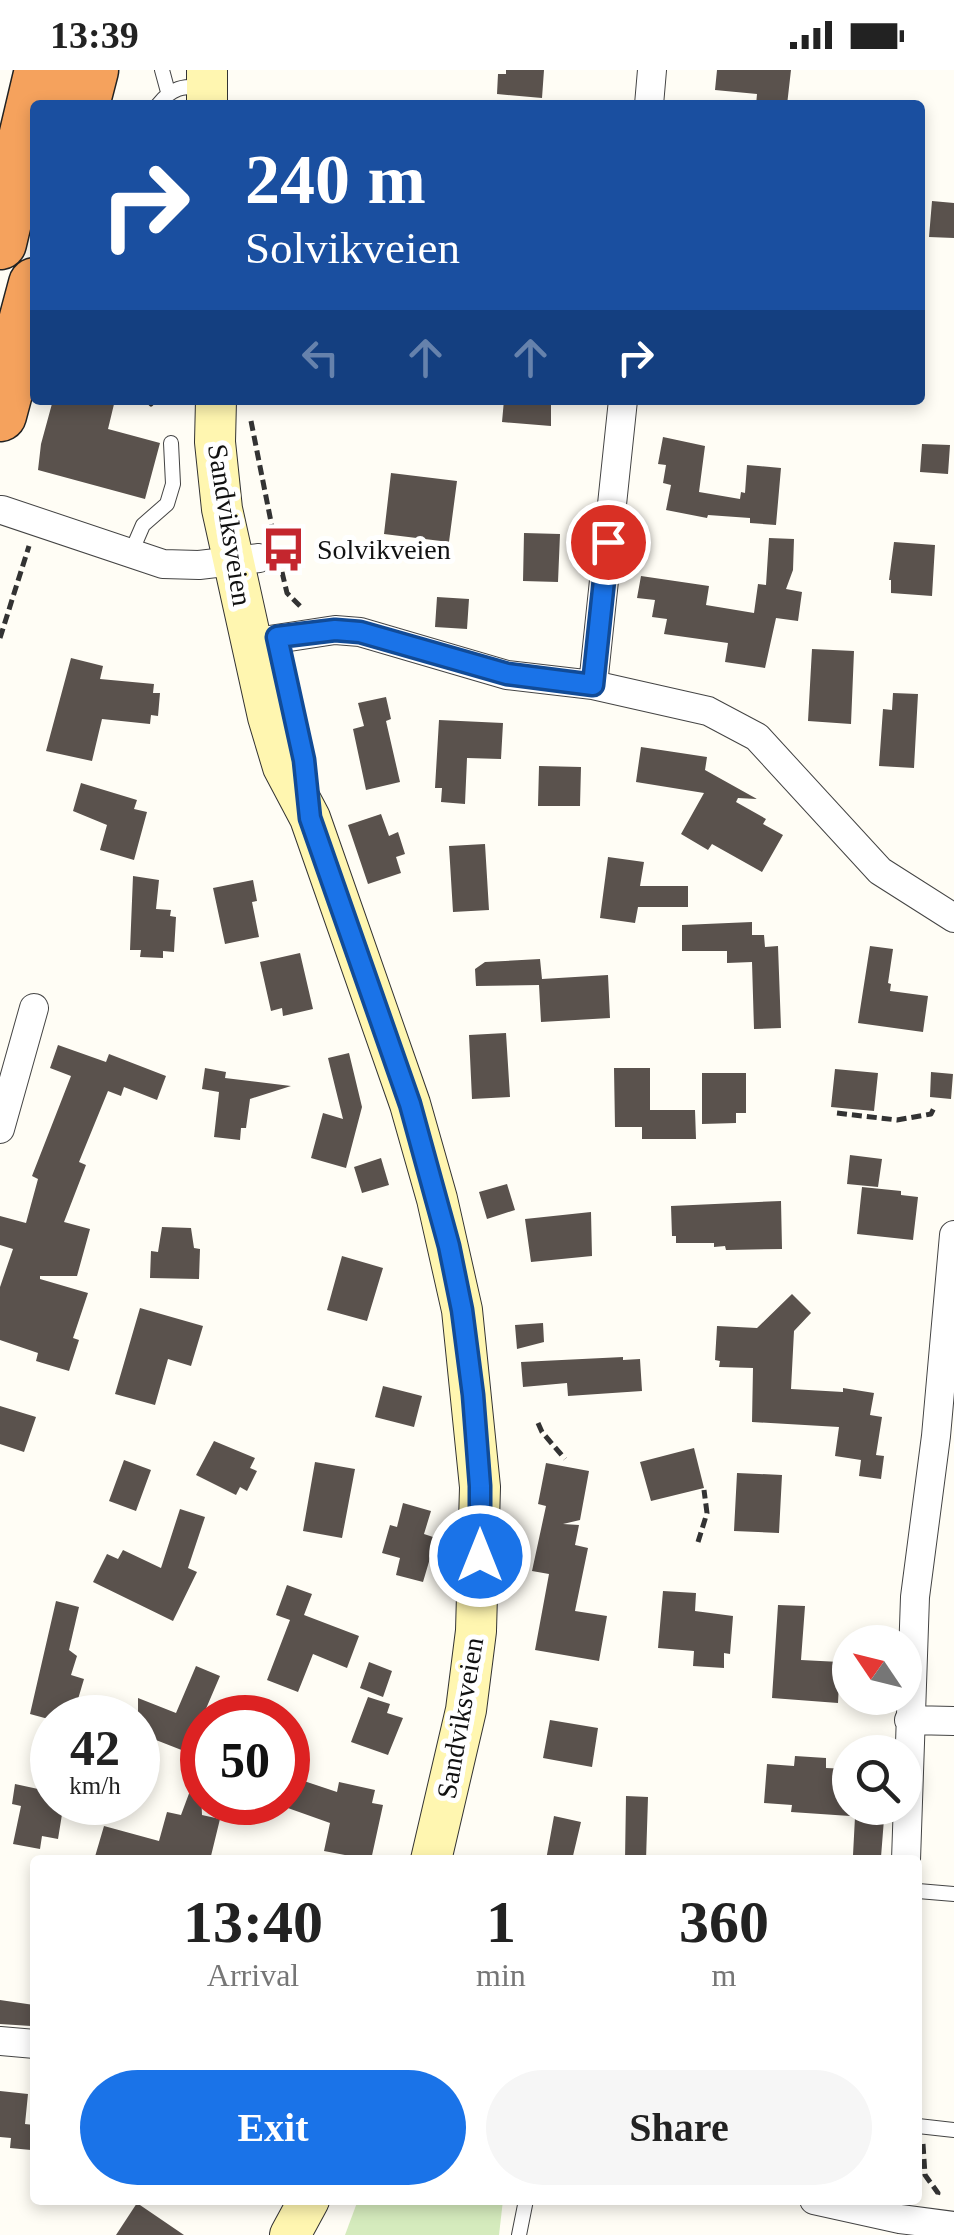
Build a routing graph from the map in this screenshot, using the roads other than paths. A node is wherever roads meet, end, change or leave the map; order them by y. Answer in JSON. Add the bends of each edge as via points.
{"nodes":[{"id":1,"x":19,"y":70,"type":"edge"},
{"id":2,"x":41,"y":70,"type":"edge"},
{"id":3,"x":92,"y":70,"type":"edge"},
{"id":4,"x":162,"y":70,"type":"edge"},
{"id":5,"x":652,"y":70,"type":"edge"},
{"id":6,"x":197,"y":88,"type":"edge"},
{"id":7,"x":34,"y":100,"type":"edge"},
{"id":8,"x":84,"y":100,"type":"edge"},
{"id":9,"x":169,"y":100,"type":"edge"},
{"id":10,"x":649,"y":100,"type":"edge"},
{"id":11,"x":30,"y":120,"type":"edge"},
{"id":12,"x":22,"y":156,"type":"junction"},
{"id":13,"x":0,"y":243,"type":"edge"},
{"id":14,"x":30,"y":303,"type":"edge"},
{"id":15,"x":230,"y":405,"type":"edge"},
{"id":16,"x":621,"y":405,"type":"edge"},
{"id":17,"x":1,"y":410,"type":"edge"},
{"id":18,"x":171,"y":444,"type":"dead end"},
{"id":19,"x":2,"y":510,"type":"edge"},
{"id":20,"x":129,"y":556,"type":"junction"},
{"id":21,"x":261,"y":556,"type":"junction"},
{"id":22,"x":263,"y":640,"type":"junction"},
{"id":23,"x":593,"y":685,"type":"junction"},
{"id":24,"x":954,"y":918,"type":"edge"},
{"id":25,"x":34,"y":1008,"type":"dead end"},
{"id":26,"x":0,"y":1128,"type":"edge"},
{"id":27,"x":954,"y":1235,"type":"edge"},
{"id":28,"x":945,"y":1437,"type":"edge"},
{"id":29,"x":909,"y":1720,"type":"junction"},
{"id":30,"x":954,"y":1721,"type":"edge"},
{"id":31,"x":432,"y":1855,"type":"edge"},
{"id":32,"x":906,"y":1855,"type":"edge"},
{"id":33,"x":922,"y":1892,"type":"edge"},
{"id":34,"x":954,"y":1894,"type":"edge"},
{"id":35,"x":0,"y":2041,"type":"edge"},
{"id":36,"x":30,"y":2044,"type":"edge"},
{"id":37,"x":922,"y":2126,"type":"edge"},
{"id":38,"x":954,"y":2130,"type":"edge"},
{"id":39,"x":306,"y":2205,"type":"edge"},
{"id":40,"x":525,"y":2205,"type":"edge"},
{"id":41,"x":857,"y":2205,"type":"edge"},
{"id":42,"x":900,"y":2210,"type":"edge"},
{"id":43,"x":954,"y":2226,"type":"edge"},
{"id":44,"x":290,"y":2235,"type":"edge"},
{"id":45,"x":520,"y":2235,"type":"edge"}],
"edges":[{"from":1,"to":12,"type":"highway"},
{"from":2,"to":7,"type":"highway"},
{"from":3,"to":8,"type":"highway"},
{"from":4,"to":6,"type":"lane"},
{"from":5,"to":10,"type":"street"},
{"from":6,"to":9,"type":"lane"},
{"from":11,"to":12,"type":"highway"},
{"from":12,"to":13,"type":"highway"},
{"from":14,"to":17,"type":"highway"},
{"from":15,"to":21,"type":"main road","name":"Sandviksveien","via":[[215,442]]},
{"from":16,"to":23,"type":"street"},
{"from":18,"to":20,"type":"lane","via":[[167,504],[143,525]]},
{"from":19,"to":20,"type":"street"},
{"from":20,"to":21,"type":"street","via":[[163,564]]},
{"from":21,"to":22,"type":"main road","name":"Sandviksveien"},
{"from":22,"to":23,"type":"street","via":[[360,632],[507,674]]},
{"from":22,"to":31,"type":"main road","name":"Sandviksveien","via":[[283,767],[310,818],[410,1104],[462,1310],[480,1486],[476,1631],[466,1710]]},
{"from":23,"to":24,"type":"street","via":[[708,712],[757,737],[880,871]]},
{"from":25,"to":26,"type":"street"},
{"from":27,"to":28,"type":"street"},
{"from":28,"to":29,"type":"street","via":[[914,1597]]},
{"from":29,"to":30,"type":"street"},
{"from":29,"to":32,"type":"street"},
{"from":33,"to":34,"type":"lane"},
{"from":35,"to":36,"type":"street"},
{"from":37,"to":38,"type":"lane"},
{"from":39,"to":44,"type":"main road"},
{"from":40,"to":45,"type":"lane"},
{"from":41,"to":42,"type":"street"},
{"from":42,"to":43,"type":"street"}]}
